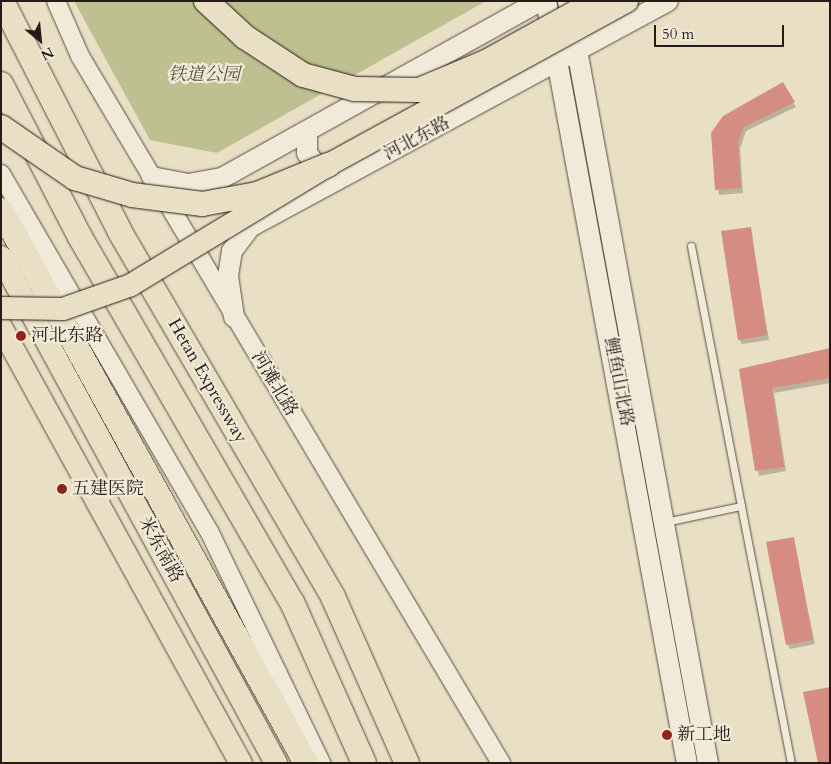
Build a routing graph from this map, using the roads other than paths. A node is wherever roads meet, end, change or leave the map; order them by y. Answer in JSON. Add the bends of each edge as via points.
{"nodes":[{"id":1,"x":2,"y":1,"type":"edge"},
{"id":2,"x":56,"y":1,"type":"edge"},
{"id":3,"x":206,"y":1,"type":"edge"},
{"id":4,"x":540,"y":1,"type":"edge"},
{"id":5,"x":546,"y":1,"type":"edge"},
{"id":6,"x":568,"y":1,"type":"edge"},
{"id":7,"x":597,"y":1,"type":"edge"},
{"id":8,"x":626,"y":1,"type":"edge"},
{"id":9,"x":668,"y":1,"type":"edge"},
{"id":10,"x":577,"y":53,"type":"junction"},
{"id":11,"x":559,"y":64,"type":"junction"},
{"id":12,"x":1,"y":84,"type":"edge"},
{"id":13,"x":1,"y":128,"type":"edge"},
{"id":14,"x":306,"y":132,"type":"junction"},
{"id":15,"x":1,"y":174,"type":"edge"},
{"id":16,"x":331,"y":174,"type":"junction"},
{"id":17,"x":152,"y":177,"type":"junction"},
{"id":18,"x":1,"y":210,"type":"edge"},
{"id":19,"x":691,"y":246,"type":"dead end"},
{"id":20,"x":1,"y":257,"type":"edge"},
{"id":21,"x":1,"y":308,"type":"edge"},
{"id":22,"x":234,"y":318,"type":"junction"},
{"id":23,"x":1,"y":327,"type":"edge"},
{"id":24,"x":742,"y":506,"type":"junction"},
{"id":25,"x":655,"y":524,"type":"junction"},
{"id":26,"x":241,"y":763,"type":"edge"},
{"id":27,"x":276,"y":763,"type":"edge"},
{"id":28,"x":306,"y":763,"type":"edge"},
{"id":29,"x":320,"y":763,"type":"edge"},
{"id":30,"x":364,"y":763,"type":"edge"},
{"id":31,"x":407,"y":763,"type":"edge"},
{"id":32,"x":501,"y":763,"type":"edge"},
{"id":33,"x":687,"y":763,"type":"edge"},
{"id":34,"x":708,"y":763,"type":"edge"},
{"id":35,"x":791,"y":763,"type":"edge"}],
"edges":[{"from":1,"to":31,"type":"highway","name":"Hetan Expressway","via":[[120,232],[333,597]]},
{"from":2,"to":17,"type":"street","name":"河滩北路","via":[[80,56]]},
{"from":3,"to":7,"type":"highway","bridge":true,"via":[[245,37],[303,76],[355,89],[419,90],[486,62]]},
{"from":4,"to":14,"type":"main road"},
{"from":5,"to":11,"type":"main road","name":"鲤鱼山北路"},
{"from":6,"to":10,"type":"main road","name":"鲤鱼山北路"},
{"from":8,"to":16,"type":"main road","bridge":true},
{"from":9,"to":10,"type":"main road","name":"河北东路"},
{"from":10,"to":11,"type":"main road","name":"河北东路"},
{"from":10,"to":25,"type":"main road","name":"鲤鱼山北路"},
{"from":11,"to":16,"type":"main road","name":"河北东路"},
{"from":11,"to":25,"type":"main road","name":"鲤鱼山北路"},
{"from":12,"to":30,"type":"highway","via":[[80,237],[292,602]]},
{"from":13,"to":16,"type":"highway","bridge":true,"via":[[75,178],[132,195],[202,204],[257,194]]},
{"from":14,"to":16,"type":"main road","via":[[307,153],[314,167]]},
{"from":14,"to":17,"type":"main road","via":[[222,178],[188,184]]},
{"from":15,"to":29,"type":"street","via":[[209,531]]},
{"from":16,"to":21,"type":"main road","bridge":true,"via":[[131,285],[63,309]]},
{"from":16,"to":22,"type":"main road","name":"河北东路","via":[[250,227],[232,251],[228,276]]},
{"from":17,"to":22,"type":"street","name":"河滩北路"},
{"from":18,"to":28,"type":"highway"},
{"from":19,"to":24,"type":"lane"},
{"from":20,"to":27,"type":"main road","name":"米东南路"},
{"from":22,"to":32,"type":"street","name":"河滩北路"},
{"from":23,"to":26,"type":"main road","name":"米东南路"},
{"from":24,"to":25,"type":"lane"},
{"from":24,"to":35,"type":"lane"},
{"from":25,"to":33,"type":"main road","name":"鲤鱼山北路"},
{"from":25,"to":34,"type":"main road","name":"鲤鱼山北路"}]}
